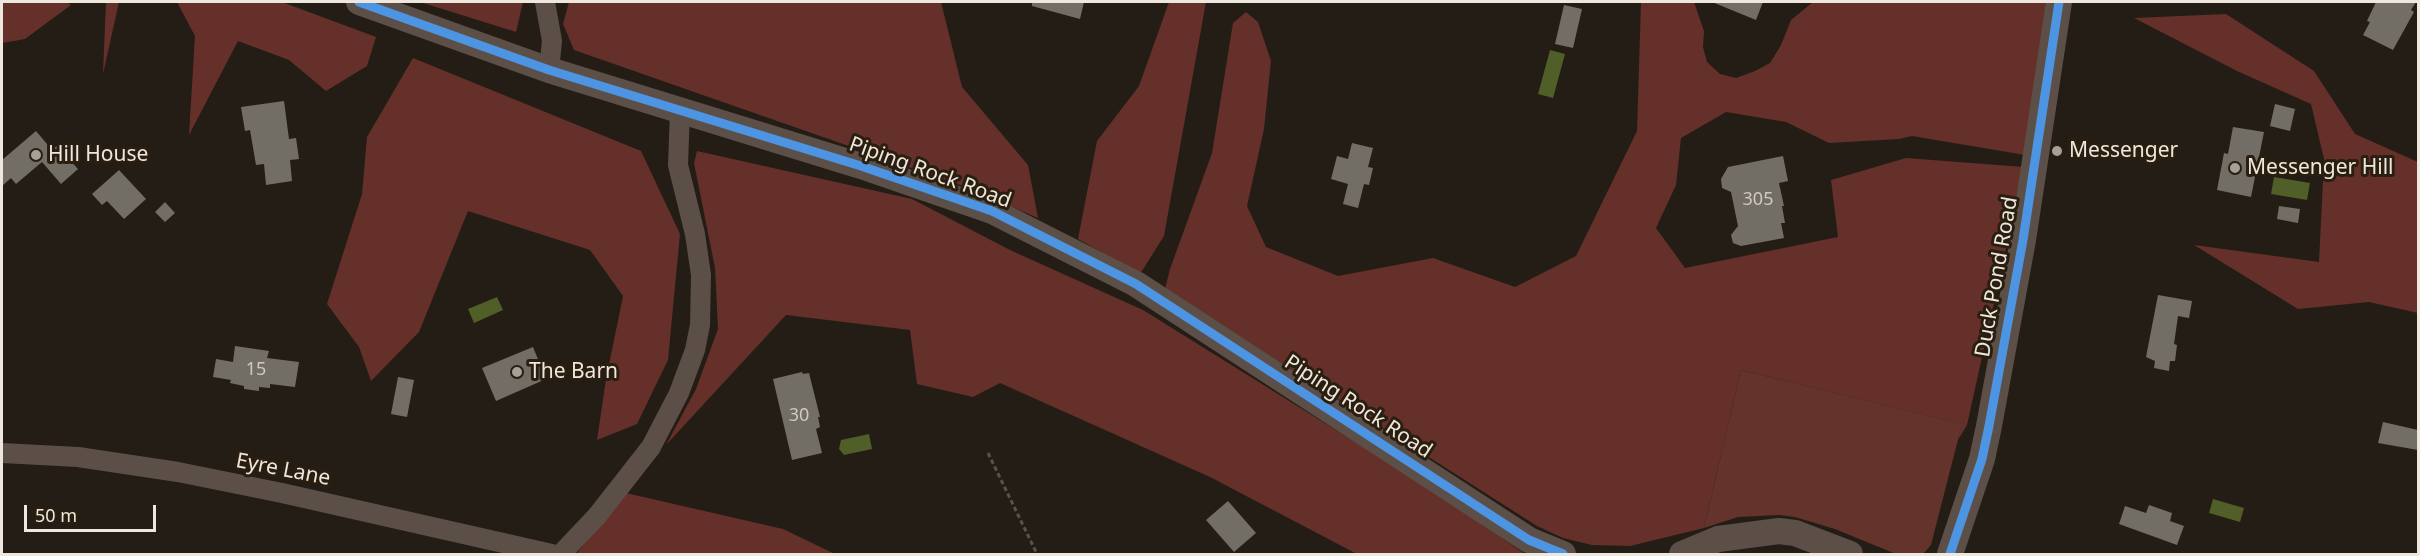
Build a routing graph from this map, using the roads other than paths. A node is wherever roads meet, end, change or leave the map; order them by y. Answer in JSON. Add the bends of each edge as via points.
{"nodes":[{"id":1,"x":359,"y":2,"type":"edge"},
{"id":2,"x":545,"y":2,"type":"edge"},
{"id":3,"x":2059,"y":2,"type":"edge"},
{"id":4,"x":549,"y":70,"type":"junction"},
{"id":5,"x":680,"y":110,"type":"junction"},
{"id":6,"x":2,"y":453,"type":"edge"},
{"id":7,"x":552,"y":555,"type":"edge"},
{"id":8,"x":561,"y":555,"type":"edge"},
{"id":9,"x":1563,"y":555,"type":"edge"},
{"id":10,"x":1682,"y":555,"type":"edge"},
{"id":11,"x":1850,"y":555,"type":"edge"},
{"id":12,"x":1950,"y":555,"type":"edge"}],
"edges":[{"from":1,"to":4,"type":"street","name":"Piping Rock Road"},
{"from":2,"to":4,"type":"street","via":[[552,41]]},
{"from":3,"to":12,"type":"street","name":"Duck Pond Road","via":[[2025,229],[1989,426]]},
{"from":4,"to":5,"type":"street","name":"Piping Rock Road"},
{"from":5,"to":8,"type":"street","via":[[678,165],[701,275],[700,325],[694,350],[679,393],[651,447]]},
{"from":5,"to":9,"type":"street","name":"Piping Rock Road","via":[[992,211],[1136,284],[1529,540]]},
{"from":6,"to":7,"type":"street","name":"Eyre Lane","via":[[78,457],[178,472]]},
{"from":10,"to":11,"type":"street","via":[[1718,539],[1779,531]]}]}
